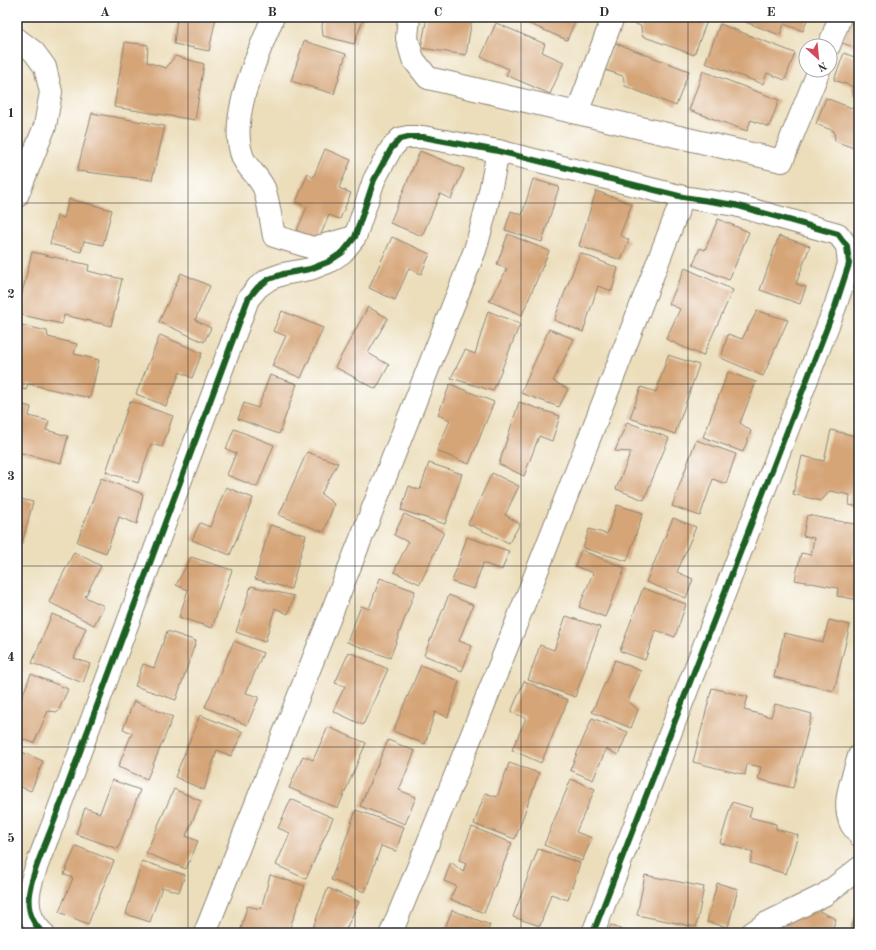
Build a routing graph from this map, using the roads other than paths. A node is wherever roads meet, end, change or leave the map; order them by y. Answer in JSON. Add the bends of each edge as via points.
{"nodes":[{"id":1,"x":273,"y":17,"type":"edge"},
{"id":2,"x":409,"y":17,"type":"edge"},
{"id":3,"x":613,"y":17,"type":"edge"},
{"id":4,"x":840,"y":17,"type":"edge"},
{"id":5,"x":831,"y":38,"type":"edge"},
{"id":6,"x":17,"y":39,"type":"edge"},
{"id":7,"x":816,"y":78,"type":"edge"},
{"id":8,"x":577,"y":113,"type":"junction"},
{"id":9,"x":498,"y":151,"type":"junction"},
{"id":10,"x":17,"y":196,"type":"edge"},
{"id":11,"x":683,"y":197,"type":"junction"},
{"id":12,"x":355,"y":237,"type":"junction"},
{"id":13,"x":859,"y":756,"type":"edge"},
{"id":14,"x":859,"y":835,"type":"edge"},
{"id":15,"x":859,"y":868,"type":"edge"},
{"id":16,"x":43,"y":933,"type":"edge"},
{"id":17,"x":205,"y":933,"type":"edge"},
{"id":18,"x":391,"y":933,"type":"edge"},
{"id":19,"x":593,"y":933,"type":"edge"},
{"id":20,"x":752,"y":933,"type":"edge"}],
"edges":[{"from":1,"to":12,"type":"street","via":[[247,84],[240,117],[238,140],[244,158],[263,188],[274,236],[313,248]]},
{"from":2,"to":8,"type":"street","via":[[407,38],[413,59],[428,78]]},
{"from":3,"to":8,"type":"street"},
{"from":4,"to":5,"type":"street"},
{"from":6,"to":10,"type":"street","via":[[34,52],[45,67],[50,92],[45,126]]},
{"from":7,"to":8,"type":"street","via":[[782,161]]},
{"from":9,"to":11,"type":"street"},
{"from":9,"to":12,"type":"street","via":[[423,137],[400,139],[391,149],[374,180]]},
{"from":9,"to":17,"type":"street","via":[[475,250]]},
{"from":11,"to":18,"type":"street","via":[[456,776]]},
{"from":11,"to":19,"type":"street","via":[[735,205],[838,234],[847,246],[850,264]]},
{"from":12,"to":16,"type":"street","via":[[342,252],[328,262],[268,279],[258,286],[248,299],[31,881],[28,903],[31,917]]},
{"from":13,"to":14,"type":"street","via":[[848,792],[847,809],[852,825]]},
{"from":15,"to":20,"type":"street","via":[[824,895]]}]}
